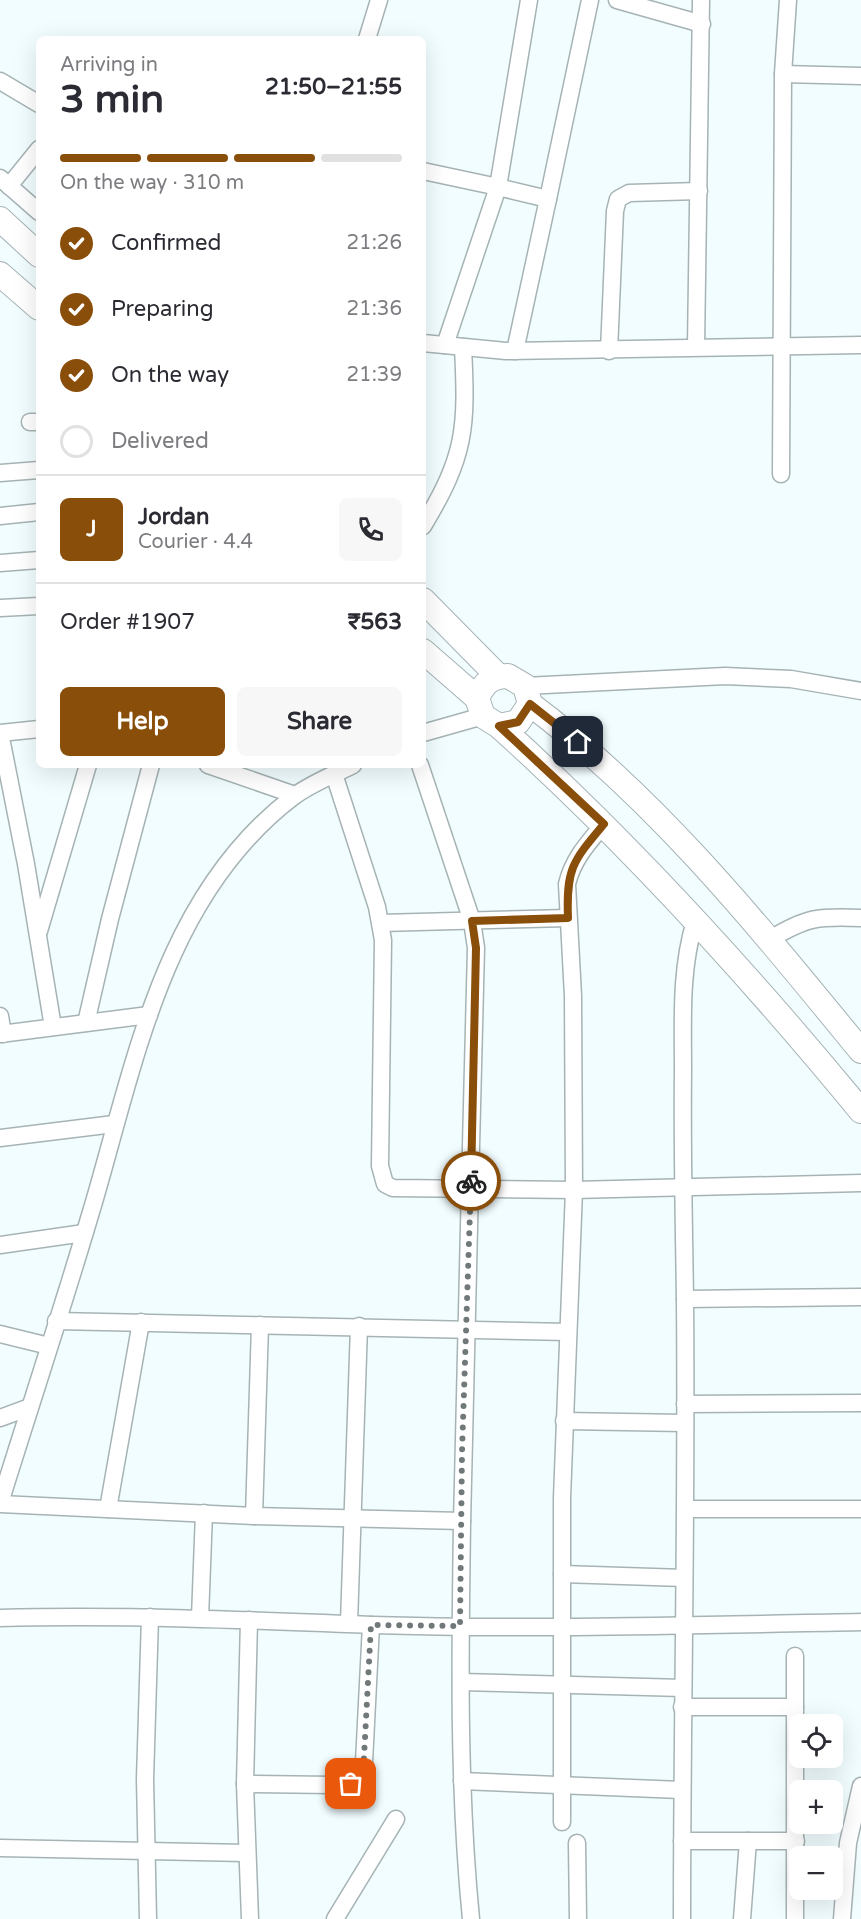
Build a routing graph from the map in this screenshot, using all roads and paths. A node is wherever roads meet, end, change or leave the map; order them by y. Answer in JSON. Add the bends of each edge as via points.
{"nodes":[{"id":1,"x":379,"y":0,"type":"edge"},
{"id":2,"x":529,"y":0,"type":"edge"},
{"id":3,"x":590,"y":0,"type":"edge"},
{"id":4,"x":617,"y":0,"type":"edge"},
{"id":5,"x":701,"y":0,"type":"edge"},
{"id":6,"x":788,"y":0,"type":"edge"},
{"id":7,"x":702,"y":24,"type":"junction"},
{"id":8,"x":368,"y":36,"type":"edge"},
{"id":9,"x":783,"y":74,"type":"junction"},
{"id":10,"x":861,"y":76,"type":"edge"},
{"id":11,"x":0,"y":81,"type":"edge"},
{"id":12,"x":36,"y":102,"type":"edge"},
{"id":13,"x":36,"y":152,"type":"edge"},
{"id":14,"x":426,"y":172,"type":"edge"},
{"id":15,"x":4,"y":182,"type":"edge"},
{"id":16,"x":498,"y":187,"type":"junction"},
{"id":17,"x":699,"y":191,"type":"junction"},
{"id":18,"x":548,"y":199,"type":"junction"},
{"id":19,"x":36,"y":209,"type":"edge"},
{"id":20,"x":0,"y":219,"type":"edge"},
{"id":21,"x":36,"y":252,"type":"edge"},
{"id":22,"x":2,"y":280,"type":"edge"},
{"id":23,"x":36,"y":306,"type":"edge"},
{"id":24,"x":426,"y":343,"type":"edge"},
{"id":25,"x":445,"y":345,"type":"junction"},
{"id":26,"x":780,"y":345,"type":"junction"},
{"id":27,"x":861,"y":345,"type":"edge"},
{"id":28,"x":463,"y":347,"type":"junction"},
{"id":29,"x":696,"y":347,"type":"junction"},
{"id":30,"x":515,"y":351,"type":"junction"},
{"id":31,"x":609,"y":351,"type":"junction"},
{"id":32,"x":36,"y":470,"type":"edge"},
{"id":33,"x":0,"y":473,"type":"edge"},
{"id":34,"x":781,"y":474,"type":"dead end"},
{"id":35,"x":36,"y":512,"type":"edge"},
{"id":36,"x":0,"y":516,"type":"edge"},
{"id":37,"x":426,"y":521,"type":"edge"},
{"id":38,"x":36,"y":560,"type":"edge"},
{"id":39,"x":0,"y":563,"type":"edge"},
{"id":40,"x":426,"y":603,"type":"edge"},
{"id":41,"x":36,"y":606,"type":"edge"},
{"id":42,"x":0,"y":608,"type":"edge"},
{"id":43,"x":426,"y":654,"type":"edge"},
{"id":44,"x":498,"y":676,"type":"junction"},
{"id":45,"x":861,"y":691,"type":"edge"},
{"id":46,"x":527,"y":695,"type":"junction"},
{"id":47,"x":486,"y":713,"type":"junction"},
{"id":48,"x":36,"y":729,"type":"edge"},
{"id":49,"x":426,"y":732,"type":"edge"},
{"id":50,"x":87,"y":768,"type":"edge"},
{"id":51,"x":150,"y":768,"type":"edge"},
{"id":52,"x":217,"y":768,"type":"edge"},
{"id":53,"x":347,"y":768,"type":"edge"},
{"id":54,"x":421,"y":768,"type":"edge"},
{"id":55,"x":334,"y":774,"type":"junction"},
{"id":56,"x":295,"y":795,"type":"junction"},
{"id":57,"x":604,"y":824,"type":"junction"},
{"id":58,"x":568,"y":918,"type":"junction"},
{"id":59,"x":861,"y":918,"type":"edge"},
{"id":60,"x":472,"y":921,"type":"junction"},
{"id":61,"x":695,"y":921,"type":"junction"},
{"id":62,"x":381,"y":923,"type":"junction"},
{"id":63,"x":38,"y":933,"type":"junction"},
{"id":64,"x":769,"y":940,"type":"junction"},
{"id":65,"x":149,"y":1015,"type":"junction"},
{"id":66,"x":0,"y":1016,"type":"edge"},
{"id":67,"x":86,"y":1023,"type":"junction"},
{"id":68,"x":53,"y":1027,"type":"junction"},
{"id":69,"x":1,"y":1034,"type":"edge"},
{"id":70,"x":861,"y":1051,"type":"edge"},
{"id":71,"x":861,"y":1111,"type":"edge"},
{"id":72,"x":114,"y":1124,"type":"junction"},
{"id":73,"x":0,"y":1138,"type":"edge"},
{"id":74,"x":861,"y":1183,"type":"edge"},
{"id":75,"x":682,"y":1187,"type":"junction"},
{"id":76,"x":471,"y":1190,"type":"junction"},
{"id":77,"x":574,"y":1190,"type":"junction"},
{"id":78,"x":84,"y":1233,"type":"junction"},
{"id":79,"x":0,"y":1245,"type":"edge"},
{"id":80,"x":861,"y":1297,"type":"edge"},
{"id":81,"x":685,"y":1299,"type":"junction"},
{"id":82,"x":56,"y":1321,"type":"junction"},
{"id":83,"x":141,"y":1322,"type":"junction"},
{"id":84,"x":260,"y":1325,"type":"junction"},
{"id":85,"x":359,"y":1326,"type":"junction"},
{"id":86,"x":466,"y":1328,"type":"junction"},
{"id":87,"x":568,"y":1332,"type":"junction"},
{"id":88,"x":0,"y":1334,"type":"edge"},
{"id":89,"x":49,"y":1346,"type":"junction"},
{"id":90,"x":861,"y":1403,"type":"edge"},
{"id":91,"x":685,"y":1404,"type":"junction"},
{"id":92,"x":30,"y":1407,"type":"junction"},
{"id":93,"x":0,"y":1418,"type":"edge"},
{"id":94,"x":564,"y":1420,"type":"junction"},
{"id":95,"x":685,"y":1423,"type":"junction"},
{"id":96,"x":3,"y":1477,"type":"edge"},
{"id":97,"x":0,"y":1503,"type":"edge"},
{"id":98,"x":108,"y":1509,"type":"junction"},
{"id":99,"x":686,"y":1509,"type":"junction"},
{"id":100,"x":861,"y":1509,"type":"edge"},
{"id":101,"x":204,"y":1513,"type":"junction"},
{"id":102,"x":254,"y":1516,"type":"junction"},
{"id":103,"x":354,"y":1519,"type":"junction"},
{"id":104,"x":462,"y":1521,"type":"junction"},
{"id":105,"x":562,"y":1574,"type":"junction"},
{"id":106,"x":684,"y":1578,"type":"junction"},
{"id":107,"x":150,"y":1617,"type":"junction"},
{"id":108,"x":0,"y":1618,"type":"edge"},
{"id":109,"x":200,"y":1618,"type":"junction"},
{"id":110,"x":249,"y":1620,"type":"junction"},
{"id":111,"x":861,"y":1622,"type":"edge"},
{"id":112,"x":349,"y":1623,"type":"junction"},
{"id":113,"x":371,"y":1625,"type":"junction"},
{"id":114,"x":460,"y":1626,"type":"junction"},
{"id":115,"x":563,"y":1626,"type":"junction"},
{"id":116,"x":684,"y":1626,"type":"junction"},
{"id":117,"x":795,"y":1656,"type":"dead end"},
{"id":118,"x":461,"y":1682,"type":"junction"},
{"id":119,"x":562,"y":1685,"type":"junction"},
{"id":120,"x":683,"y":1688,"type":"junction"},
{"id":121,"x":682,"y":1707,"type":"junction"},
{"id":122,"x":795,"y":1707,"type":"junction"},
{"id":123,"x":462,"y":1781,"type":"junction"},
{"id":124,"x":245,"y":1784,"type":"junction"},
{"id":125,"x":563,"y":1785,"type":"junction"},
{"id":126,"x":861,"y":1786,"type":"edge"},
{"id":127,"x":681,"y":1790,"type":"junction"},
{"id":128,"x":396,"y":1819,"type":"dead end"},
{"id":129,"x":562,"y":1822,"type":"dead end"},
{"id":130,"x":748,"y":1841,"type":"junction"},
{"id":131,"x":796,"y":1841,"type":"junction"},
{"id":132,"x":682,"y":1842,"type":"junction"},
{"id":133,"x":577,"y":1843,"type":"dead end"},
{"id":134,"x":0,"y":1848,"type":"edge"},
{"id":135,"x":146,"y":1852,"type":"junction"},
{"id":136,"x":246,"y":1853,"type":"junction"},
{"id":137,"x":148,"y":1919,"type":"edge"},
{"id":138,"x":250,"y":1919,"type":"edge"},
{"id":139,"x":335,"y":1919,"type":"edge"},
{"id":140,"x":471,"y":1919,"type":"edge"},
{"id":141,"x":578,"y":1919,"type":"edge"},
{"id":142,"x":682,"y":1919,"type":"edge"},
{"id":143,"x":742,"y":1919,"type":"edge"},
{"id":144,"x":795,"y":1919,"type":"edge"},
{"id":145,"x":842,"y":1919,"type":"edge"}],
"edges":[{"from":1,"to":8,"type":"street"},
{"from":2,"to":16,"type":"street"},
{"from":3,"to":18,"type":"street"},
{"from":4,"to":7,"type":"street"},
{"from":5,"to":7,"type":"street"},
{"from":6,"to":9,"type":"street"},
{"from":7,"to":17,"type":"street"},
{"from":9,"to":10,"type":"street"},
{"from":9,"to":26,"type":"street"},
{"from":11,"to":12,"type":"street"},
{"from":13,"to":15,"type":"street"},
{"from":14,"to":16,"type":"street"},
{"from":15,"to":19,"type":"street"},
{"from":16,"to":18,"type":"street"},
{"from":16,"to":25,"type":"street"},
{"from":17,"to":29,"type":"street"},
{"from":17,"to":31,"type":"street","via":[[629,193],[618,200]]},
{"from":18,"to":30,"type":"street"},
{"from":20,"to":21,"type":"highway"},
{"from":22,"to":23,"type":"highway"},
{"from":24,"to":25,"type":"street"},
{"from":25,"to":28,"type":"street"},
{"from":26,"to":27,"type":"street"},
{"from":26,"to":29,"type":"street"},
{"from":26,"to":34,"type":"street"},
{"from":28,"to":30,"type":"street"},
{"from":28,"to":37,"type":"street","via":[[464,430],[450,478]]},
{"from":29,"to":31,"type":"street"},
{"from":30,"to":31,"type":"street"},
{"from":32,"to":33,"type":"street"},
{"from":35,"to":36,"type":"street"},
{"from":38,"to":39,"type":"street"},
{"from":40,"to":44,"type":"highway"},
{"from":41,"to":42,"type":"street"},
{"from":43,"to":47,"type":"highway"},
{"from":44,"to":46,"type":"highway","via":[[508,676]]},
{"from":44,"to":47,"type":"highway","via":[[489,680]]},
{"from":45,"to":46,"type":"street","via":[[791,679],[725,676]]},
{"from":46,"to":47,"type":"highway","via":[[518,722]]},
{"from":46,"to":64,"type":"highway","via":[[627,786]]},
{"from":47,"to":49,"type":"street"},
{"from":47,"to":57,"type":"highway"},
{"from":48,"to":63,"type":"street","via":[[0,733]]},
{"from":50,"to":63,"type":"street"},
{"from":51,"to":67,"type":"street"},
{"from":52,"to":56,"type":"street"},
{"from":53,"to":55,"type":"street"},
{"from":54,"to":60,"type":"street"},
{"from":55,"to":56,"type":"street"},
{"from":55,"to":62,"type":"street"},
{"from":56,"to":65,"type":"street","via":[[239,848],[202,896],[171,955]]},
{"from":57,"to":58,"type":"street","via":[[571,868],[567,884]]},
{"from":57,"to":61,"type":"highway"},
{"from":58,"to":60,"type":"street"},
{"from":58,"to":77,"type":"street","via":[[573,996]]},
{"from":59,"to":64,"type":"street","via":[[821,916],[802,921]]},
{"from":60,"to":62,"type":"street"},
{"from":60,"to":76,"type":"street","via":[[476,948]]},
{"from":61,"to":71,"type":"highway"},
{"from":61,"to":75,"type":"street","via":[[684,966]]},
{"from":62,"to":76,"type":"street","via":[[381,1176],[393,1188]]},
{"from":63,"to":68,"type":"street"},
{"from":64,"to":70,"type":"highway"},
{"from":65,"to":67,"type":"street"},
{"from":65,"to":72,"type":"street"},
{"from":66,"to":69,"type":"street"},
{"from":67,"to":68,"type":"street"},
{"from":68,"to":69,"type":"street"},
{"from":72,"to":73,"type":"street"},
{"from":72,"to":78,"type":"street"},
{"from":74,"to":75,"type":"street"},
{"from":75,"to":77,"type":"street"},
{"from":75,"to":81,"type":"street"},
{"from":76,"to":77,"type":"street"},
{"from":76,"to":86,"type":"street"},
{"from":77,"to":87,"type":"street"},
{"from":78,"to":79,"type":"street"},
{"from":78,"to":82,"type":"street"},
{"from":80,"to":81,"type":"street"},
{"from":81,"to":91,"type":"street"},
{"from":82,"to":83,"type":"street"},
{"from":82,"to":89,"type":"street"},
{"from":83,"to":84,"type":"street"},
{"from":83,"to":98,"type":"street"},
{"from":84,"to":85,"type":"street"},
{"from":84,"to":102,"type":"street"},
{"from":85,"to":86,"type":"street"},
{"from":85,"to":103,"type":"street"},
{"from":86,"to":87,"type":"street"},
{"from":86,"to":104,"type":"street"},
{"from":87,"to":94,"type":"street"},
{"from":88,"to":89,"type":"street"},
{"from":89,"to":92,"type":"street"},
{"from":90,"to":91,"type":"street"},
{"from":91,"to":95,"type":"street"},
{"from":92,"to":93,"type":"street"},
{"from":92,"to":96,"type":"street"},
{"from":94,"to":95,"type":"street"},
{"from":94,"to":105,"type":"street"},
{"from":95,"to":99,"type":"street"},
{"from":96,"to":97,"type":"street"},
{"from":97,"to":98,"type":"street"},
{"from":98,"to":101,"type":"street"},
{"from":99,"to":100,"type":"street"},
{"from":99,"to":106,"type":"street"},
{"from":101,"to":102,"type":"street"},
{"from":101,"to":109,"type":"street"},
{"from":102,"to":103,"type":"street"},
{"from":103,"to":104,"type":"street"},
{"from":103,"to":112,"type":"street"},
{"from":104,"to":114,"type":"street"},
{"from":105,"to":106,"type":"street"},
{"from":105,"to":115,"type":"street"},
{"from":106,"to":116,"type":"street"},
{"from":107,"to":108,"type":"street"},
{"from":107,"to":109,"type":"street"},
{"from":107,"to":135,"type":"street"},
{"from":109,"to":110,"type":"street"},
{"from":110,"to":112,"type":"street"},
{"from":110,"to":124,"type":"street"},
{"from":111,"to":116,"type":"street"},
{"from":112,"to":113,"type":"street"},
{"from":113,"to":114,"type":"street"},
{"from":113,"to":124,"type":"street","via":[[364,1762],[359,1781],[333,1785]]},
{"from":114,"to":115,"type":"street"},
{"from":114,"to":118,"type":"street"},
{"from":115,"to":116,"type":"street"},
{"from":115,"to":119,"type":"street"},
{"from":116,"to":120,"type":"street"},
{"from":117,"to":122,"type":"street"},
{"from":118,"to":119,"type":"street"},
{"from":118,"to":123,"type":"street"},
{"from":119,"to":120,"type":"street"},
{"from":119,"to":125,"type":"street"},
{"from":120,"to":121,"type":"street"},
{"from":121,"to":122,"type":"street"},
{"from":121,"to":127,"type":"street"},
{"from":122,"to":131,"type":"street"},
{"from":123,"to":125,"type":"street"},
{"from":123,"to":140,"type":"street"},
{"from":124,"to":136,"type":"street"},
{"from":125,"to":127,"type":"street"},
{"from":125,"to":129,"type":"street"},
{"from":126,"to":145,"type":"street","via":[[848,1843]]},
{"from":127,"to":132,"type":"street"},
{"from":128,"to":139,"type":"street"},
{"from":130,"to":131,"type":"street"},
{"from":130,"to":132,"type":"street"},
{"from":130,"to":143,"type":"street"},
{"from":131,"to":144,"type":"street"},
{"from":132,"to":142,"type":"street"},
{"from":133,"to":141,"type":"street"},
{"from":134,"to":135,"type":"street"},
{"from":135,"to":136,"type":"street"},
{"from":135,"to":137,"type":"street"},
{"from":136,"to":138,"type":"street"}]}
